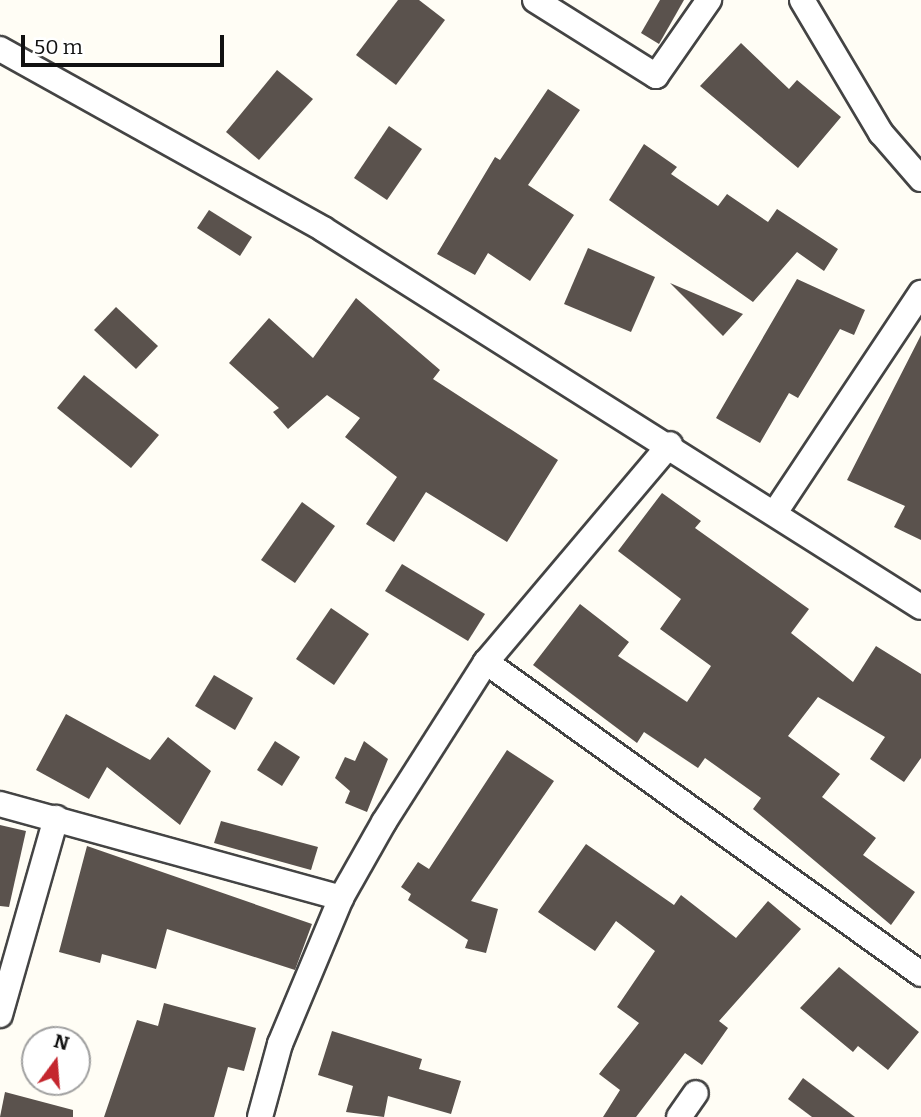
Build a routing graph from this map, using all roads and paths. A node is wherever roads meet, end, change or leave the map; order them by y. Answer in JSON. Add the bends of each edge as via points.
{"nodes":[{"id":1,"x":535,"y":0,"type":"edge"},
{"id":2,"x":709,"y":0,"type":"edge"},
{"id":3,"x":802,"y":0,"type":"edge"},
{"id":4,"x":0,"y":49,"type":"edge"},
{"id":5,"x":921,"y":179,"type":"edge"},
{"id":6,"x":921,"y":293,"type":"edge"},
{"id":7,"x":670,"y":444,"type":"junction"},
{"id":8,"x":776,"y":511,"type":"junction"},
{"id":9,"x":921,"y":607,"type":"edge"},
{"id":10,"x":486,"y":662,"type":"junction"},
{"id":11,"x":0,"y":804,"type":"edge"},
{"id":12,"x":56,"y":818,"type":"junction"},
{"id":13,"x":341,"y":898,"type":"junction"},
{"id":14,"x":921,"y":974,"type":"edge"},
{"id":15,"x":8,"y":979,"type":"edge"},
{"id":16,"x":0,"y":1015,"type":"edge"},
{"id":17,"x":696,"y":1093,"type":"dead end"},
{"id":18,"x":260,"y":1117,"type":"edge"},
{"id":19,"x":680,"y":1117,"type":"edge"}],
"edges":[{"from":1,"to":2,"type":"street","via":[[656,76]]},
{"from":3,"to":5,"type":"street","via":[[881,133]]},
{"from":4,"to":7,"type":"street","via":[[323,229]]},
{"from":6,"to":8,"type":"street"},
{"from":7,"to":8,"type":"street"},
{"from":7,"to":10,"type":"street"},
{"from":8,"to":9,"type":"street"},
{"from":10,"to":13,"type":"street"},
{"from":10,"to":14,"type":"street"},
{"from":11,"to":12,"type":"street"},
{"from":12,"to":13,"type":"street"},
{"from":12,"to":15,"type":"street"},
{"from":13,"to":18,"type":"street","via":[[280,1044]]},
{"from":15,"to":16,"type":"street"},
{"from":17,"to":19,"type":"street"}]}
